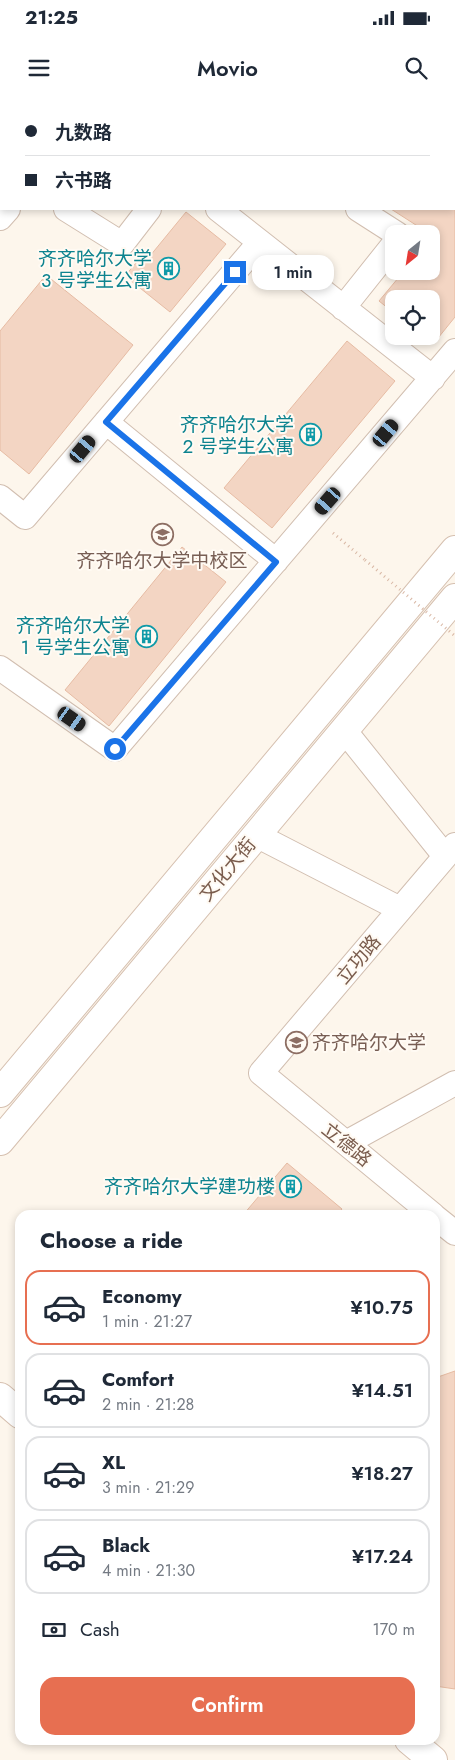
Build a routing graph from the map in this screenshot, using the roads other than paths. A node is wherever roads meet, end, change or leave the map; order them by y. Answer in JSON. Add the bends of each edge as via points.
{"nodes":[{"id":1,"x":68,"y":210,"type":"edge"},
{"id":2,"x":148,"y":210,"type":"edge"},
{"id":3,"x":219,"y":210,"type":"edge"},
{"id":4,"x":360,"y":210,"type":"edge"},
{"id":5,"x":385,"y":226,"type":"edge"},
{"id":6,"x":260,"y":242,"type":"junction"},
{"id":7,"x":385,"y":255,"type":"edge"},
{"id":8,"x":343,"y":308,"type":"junction"},
{"id":9,"x":455,"y":352,"type":"edge"},
{"id":10,"x":433,"y":378,"type":"junction"},
{"id":11,"x":106,"y":422,"type":"junction"},
{"id":12,"x":0,"y":497,"type":"edge"},
{"id":13,"x":455,"y":550,"type":"edge"},
{"id":14,"x":276,"y":562,"type":"junction"},
{"id":15,"x":455,"y":598,"type":"edge"},
{"id":16,"x":0,"y":668,"type":"edge"},
{"id":17,"x":344,"y":730,"type":"junction"},
{"id":18,"x":256,"y":835,"type":"junction"},
{"id":19,"x":450,"y":850,"type":"edge"},
{"id":20,"x":400,"y":909,"type":"junction"},
{"id":21,"x":261,"y":1073,"type":"joint"},
{"id":22,"x":455,"y":1083,"type":"edge"},
{"id":23,"x":0,"y":1093,"type":"edge"},
{"id":24,"x":0,"y":1141,"type":"edge"},
{"id":25,"x":346,"y":1143,"type":"junction"},
{"id":26,"x":427,"y":1210,"type":"edge"},
{"id":27,"x":440,"y":1221,"type":"edge"},
{"id":28,"x":455,"y":1233,"type":"edge"},
{"id":29,"x":0,"y":1397,"type":"edge"},
{"id":30,"x":15,"y":1410,"type":"edge"},
{"id":31,"x":415,"y":1745,"type":"edge"},
{"id":32,"x":433,"y":1760,"type":"edge"}],
"edges":[{"from":1,"to":2,"type":"street","via":[[122,244]]},
{"from":3,"to":6,"type":"street"},
{"from":4,"to":5,"type":"street"},
{"from":6,"to":8,"type":"street"},
{"from":6,"to":11,"type":"street"},
{"from":7,"to":8,"type":"street"},
{"from":8,"to":10,"type":"street"},
{"from":9,"to":10,"type":"street"},
{"from":10,"to":14,"type":"street","via":[[347,494],[300,550]]},
{"from":11,"to":12,"type":"street","via":[[25,517]]},
{"from":11,"to":14,"type":"street"},
{"from":13,"to":23,"type":"main road","name":"文化大街"},
{"from":14,"to":16,"type":"street","via":[[115,749]]},
{"from":15,"to":17,"type":"main road","name":"文化大街"},
{"from":17,"to":18,"type":"main road","name":"文化大街"},
{"from":17,"to":19,"type":"street"},
{"from":18,"to":20,"type":"street"},
{"from":18,"to":24,"type":"main road","name":"文化大街"},
{"from":19,"to":20,"type":"street","name":"立功路"},
{"from":20,"to":21,"type":"street","name":"立功路"},
{"from":21,"to":25,"type":"street","name":"立德路"},
{"from":22,"to":25,"type":"street"},
{"from":25,"to":26,"type":"street","name":"立德路"},
{"from":27,"to":28,"type":"street","name":"立德路"},
{"from":29,"to":30,"type":"main road"},
{"from":31,"to":32,"type":"main road"}]}
